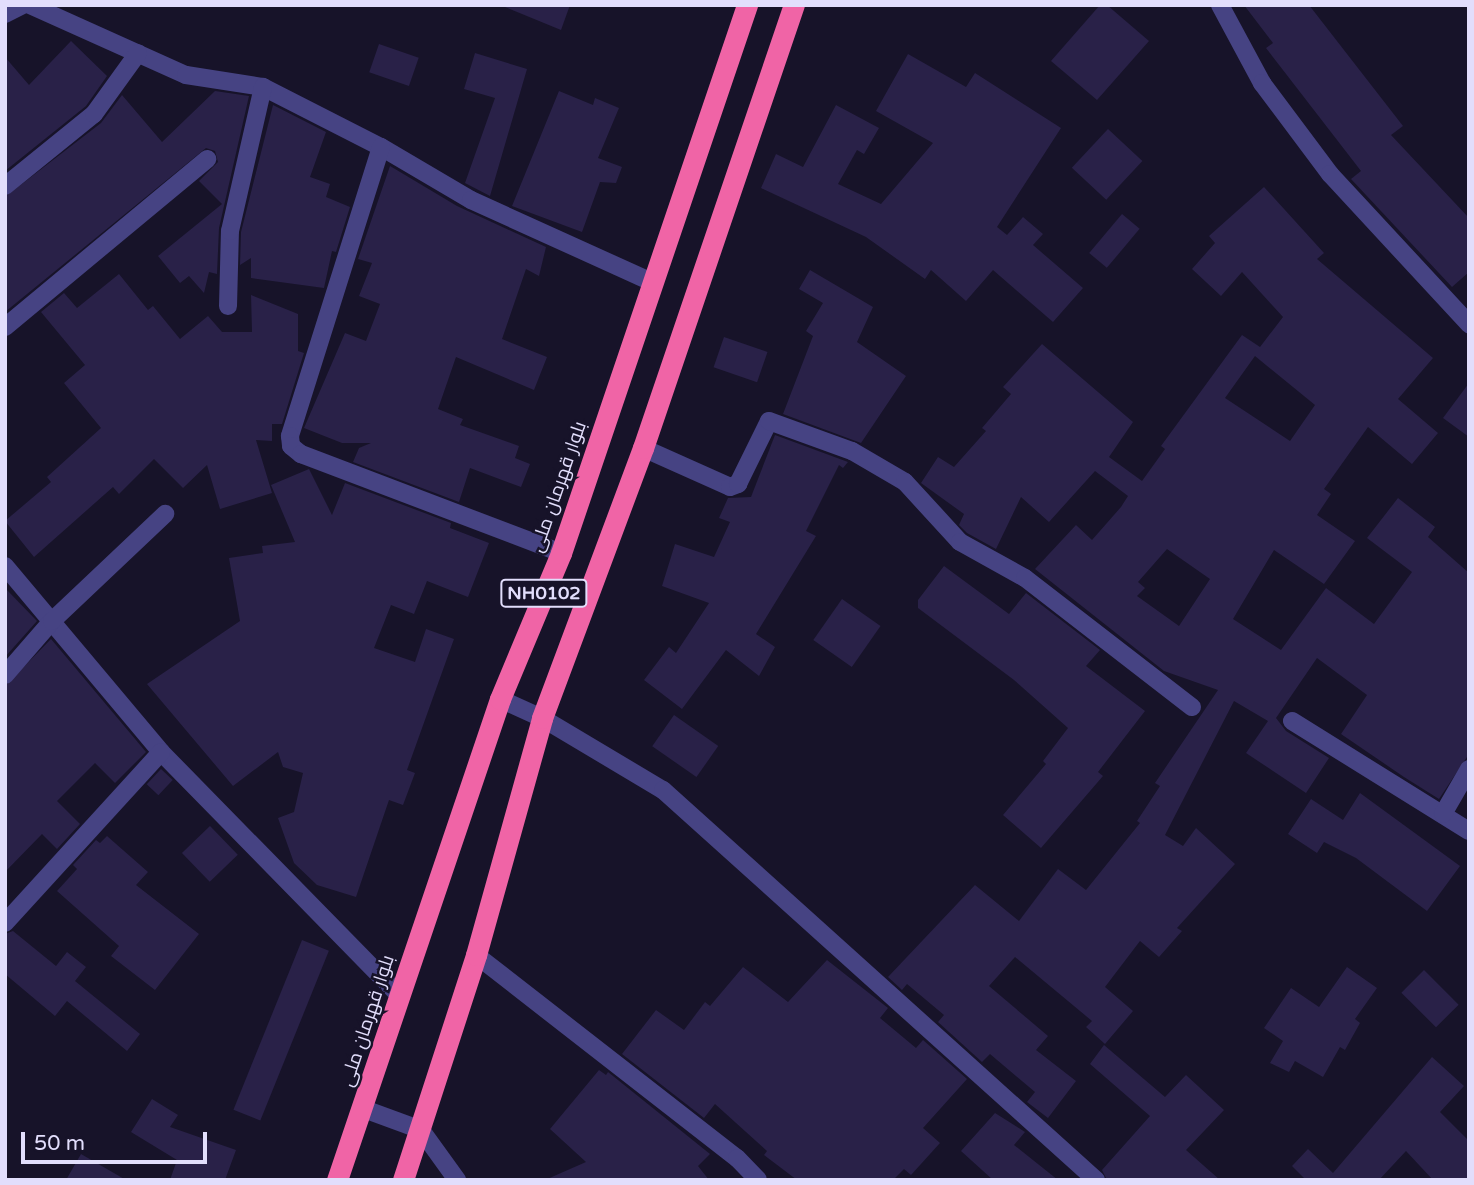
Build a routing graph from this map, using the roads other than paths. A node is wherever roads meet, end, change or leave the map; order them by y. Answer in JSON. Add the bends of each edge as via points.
{"nodes":[{"id":1,"x":23,"y":5,"type":"edge"},
{"id":2,"x":30,"y":5,"type":"edge"},
{"id":3,"x":747,"y":5,"type":"edge"},
{"id":4,"x":794,"y":5,"type":"edge"},
{"id":5,"x":1220,"y":5,"type":"edge"},
{"id":6,"x":5,"y":14,"type":"edge"},
{"id":7,"x":138,"y":53,"type":"junction"},
{"id":8,"x":263,"y":87,"type":"junction"},
{"id":9,"x":381,"y":147,"type":"junction"},
{"id":10,"x":207,"y":159,"type":"dead end"},
{"id":11,"x":5,"y":186,"type":"edge"},
{"id":12,"x":654,"y":283,"type":"junction"},
{"id":13,"x":228,"y":306,"type":"dead end"},
{"id":14,"x":1469,"y":324,"type":"edge"},
{"id":15,"x":5,"y":327,"type":"edge"},
{"id":16,"x":643,"y":448,"type":"junction"},
{"id":17,"x":165,"y":514,"type":"dead end"},
{"id":18,"x":561,"y":554,"type":"junction"},
{"id":19,"x":5,"y":566,"type":"edge"},
{"id":20,"x":52,"y":621,"type":"junction"},
{"id":21,"x":5,"y":675,"type":"edge"},
{"id":22,"x":500,"y":699,"type":"junction"},
{"id":23,"x":1192,"y":707,"type":"dead end"},
{"id":24,"x":542,"y":718,"type":"junction"},
{"id":25,"x":1292,"y":721,"type":"dead end"},
{"id":26,"x":161,"y":752,"type":"junction"},
{"id":27,"x":1469,"y":769,"type":"edge"},
{"id":28,"x":1443,"y":814,"type":"junction"},
{"id":29,"x":1469,"y":831,"type":"edge"},
{"id":30,"x":5,"y":923,"type":"edge"},
{"id":31,"x":476,"y":955,"type":"junction"},
{"id":32,"x":399,"y":995,"type":"junction"},
{"id":33,"x":364,"y":1109,"type":"junction"},
{"id":34,"x":421,"y":1130,"type":"junction"},
{"id":35,"x":337,"y":1180,"type":"edge"},
{"id":36,"x":403,"y":1180,"type":"edge"},
{"id":37,"x":457,"y":1180,"type":"edge"},
{"id":38,"x":758,"y":1180,"type":"edge"},
{"id":39,"x":1096,"y":1180,"type":"edge"}],
"edges":[{"from":1,"to":6,"type":"street"},
{"from":2,"to":7,"type":"street"},
{"from":3,"to":12,"type":"highway","name":"بلوار قهرمان ملی","number":"NH0102"},
{"from":4,"to":16,"type":"highway","number":"NH0102"},
{"from":5,"to":14,"type":"street","via":[[1262,83],[1330,174]]},
{"from":7,"to":8,"type":"street","via":[[186,75]]},
{"from":7,"to":11,"type":"street","via":[[94,114]]},
{"from":8,"to":9,"type":"street"},
{"from":8,"to":13,"type":"street","via":[[230,231]]},
{"from":9,"to":12,"type":"street","via":[[471,200]]},
{"from":9,"to":18,"type":"street","via":[[290,436],[291,446],[361,478]]},
{"from":10,"to":15,"type":"street"},
{"from":12,"to":18,"type":"highway","name":"بلوار قهرمان ملی","number":"NH0102"},
{"from":16,"to":23,"type":"street","via":[[730,487],[738,484],[769,421],[852,451],[905,482],[960,542],[1025,578]]},
{"from":16,"to":24,"type":"highway","number":"NH0102"},
{"from":17,"to":20,"type":"street"},
{"from":18,"to":22,"type":"highway","name":"بلوار قهرمان ملی","number":"NH0102"},
{"from":19,"to":20,"type":"street"},
{"from":20,"to":21,"type":"street"},
{"from":20,"to":26,"type":"street"},
{"from":22,"to":24,"type":"street"},
{"from":22,"to":32,"type":"highway","name":"بلوار قهرمان ملی","number":"NH0102"},
{"from":24,"to":31,"type":"highway","number":"NH0102"},
{"from":24,"to":39,"type":"street","via":[[663,790]]},
{"from":25,"to":28,"type":"street"},
{"from":26,"to":30,"type":"street"},
{"from":26,"to":32,"type":"street"},
{"from":27,"to":28,"type":"street"},
{"from":28,"to":29,"type":"street"},
{"from":31,"to":34,"type":"highway","number":"NH0102"},
{"from":31,"to":38,"type":"street","via":[[737,1158]]},
{"from":32,"to":33,"type":"highway","name":"بلوار قهرمان ملی","number":"NH0102"},
{"from":33,"to":34,"type":"street"},
{"from":33,"to":35,"type":"highway","name":"بلوار قهرمان ملی","number":"NH0102"},
{"from":34,"to":36,"type":"highway","number":"NH0102"},
{"from":34,"to":37,"type":"street"}]}
